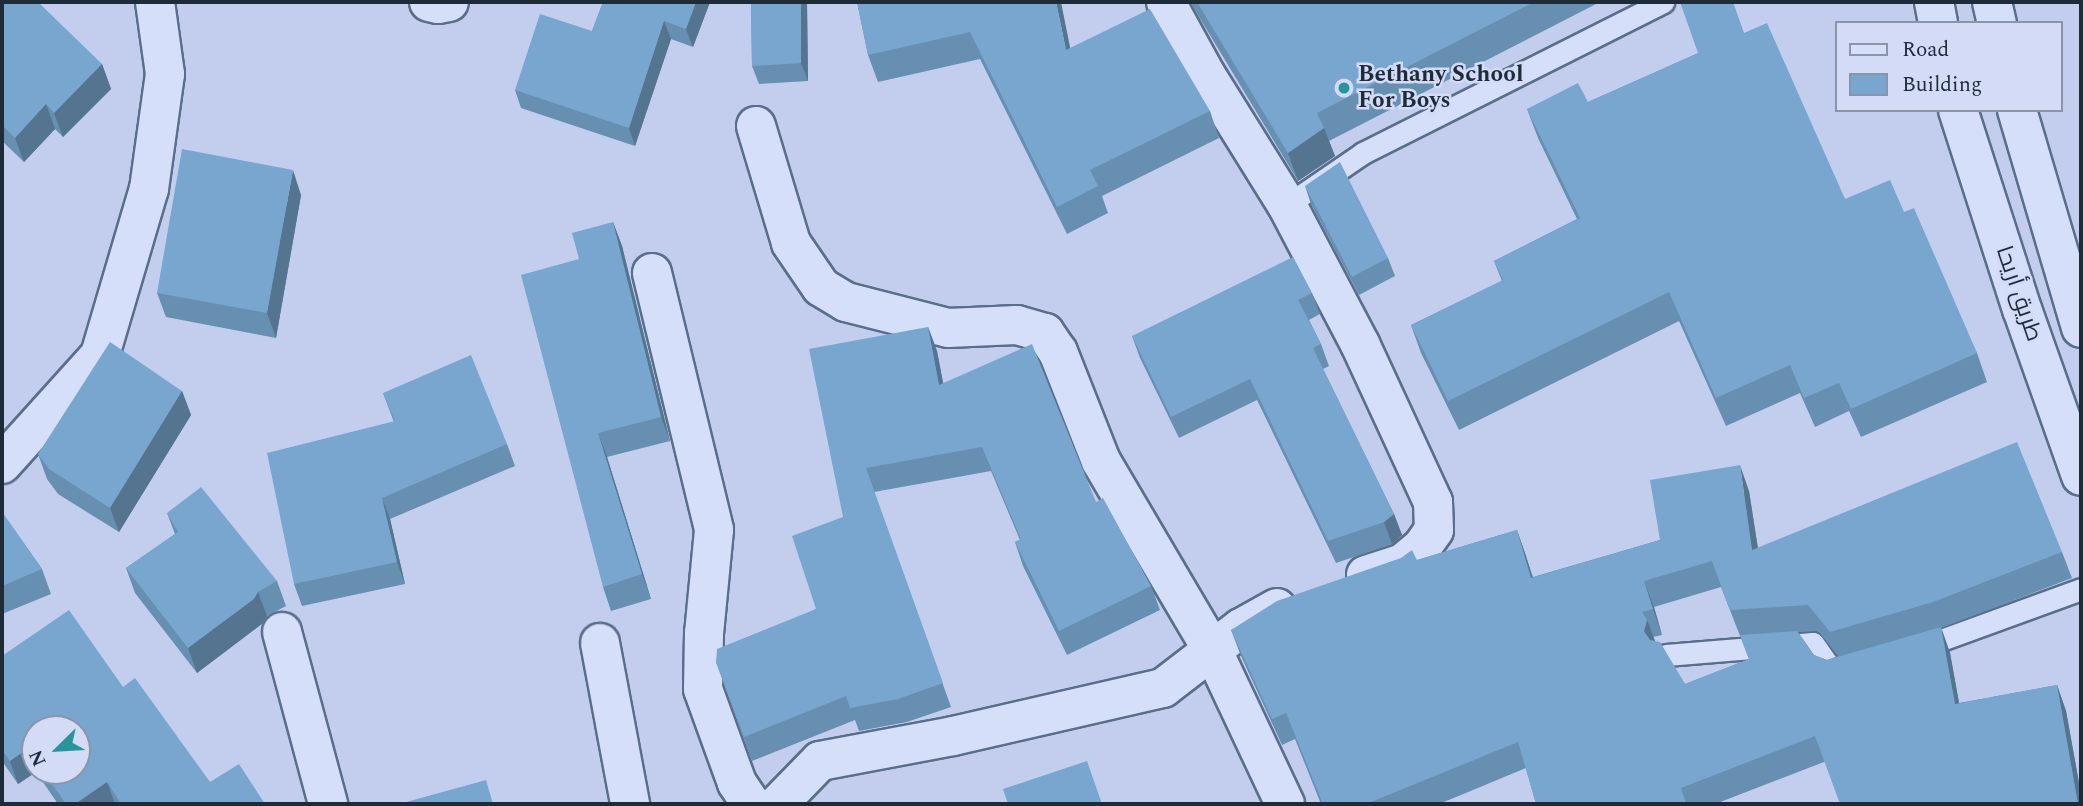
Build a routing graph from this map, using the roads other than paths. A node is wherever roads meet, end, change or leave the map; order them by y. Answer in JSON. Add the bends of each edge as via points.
{"nodes":[{"id":1,"x":155,"y":2,"type":"edge"},
{"id":2,"x":429,"y":2,"type":"edge"},
{"id":3,"x":449,"y":2,"type":"edge"},
{"id":4,"x":1166,"y":2,"type":"edge"},
{"id":5,"x":1663,"y":2,"type":"edge"},
{"id":6,"x":1934,"y":2,"type":"edge"},
{"id":7,"x":1992,"y":2,"type":"edge"},
{"id":8,"x":1938,"y":21,"type":"edge"},
{"id":9,"x":1997,"y":21,"type":"edge"},
{"id":10,"x":1959,"y":112,"type":"edge"},
{"id":11,"x":2018,"y":112,"type":"edge"},
{"id":12,"x":755,"y":126,"type":"dead end"},
{"id":13,"x":1287,"y":205,"type":"junction"},
{"id":14,"x":652,"y":273,"type":"dead end"},
{"id":15,"x":2081,"y":328,"type":"edge"},
{"id":16,"x":2,"y":464,"type":"edge"},
{"id":17,"x":2081,"y":476,"type":"edge"},
{"id":18,"x":2081,"y":589,"type":"edge"},
{"id":19,"x":282,"y":632,"type":"dead end"},
{"id":20,"x":600,"y":643,"type":"dead end"},
{"id":21,"x":1213,"y":651,"type":"junction"},
{"id":22,"x":1666,"y":655,"type":"edge"},
{"id":23,"x":1897,"y":655,"type":"edge"},
{"id":24,"x":1860,"y":666,"type":"edge"},
{"id":25,"x":328,"y":804,"type":"edge"},
{"id":26,"x":630,"y":804,"type":"edge"},
{"id":27,"x":751,"y":804,"type":"edge"},
{"id":28,"x":778,"y":804,"type":"edge"},
{"id":29,"x":1285,"y":804,"type":"edge"}],
"edges":[{"from":1,"to":16,"type":"street","via":[[165,74],[149,189],[100,355]]},
{"from":2,"to":3,"type":"street"},
{"from":4,"to":13,"type":"street"},
{"from":5,"to":13,"type":"lane","via":[[1363,153]]},
{"from":6,"to":8,"type":"street"},
{"from":7,"to":9,"type":"street"},
{"from":10,"to":17,"type":"street","name":"طريق أريحا"},
{"from":11,"to":15,"type":"street"},
{"from":12,"to":21,"type":"street","via":[[791,243],[821,287],[846,302],[947,328],[1017,325],[1045,333],[1058,352],[1101,461]]},
{"from":13,"to":21,"type":"street","via":[[1360,344],[1433,502],[1434,530],[1403,563],[1285,603],[1241,628]]},
{"from":14,"to":27,"type":"street","via":[[714,530],[703,689],[737,783]]},
{"from":18,"to":23,"type":"lane"},
{"from":19,"to":25,"type":"street"},
{"from":20,"to":26,"type":"street"},
{"from":21,"to":28,"type":"street","via":[[1163,688],[820,761]]},
{"from":21,"to":29,"type":"street"},
{"from":22,"to":24,"type":"lane","via":[[1813,643],[1835,673]]}]}
